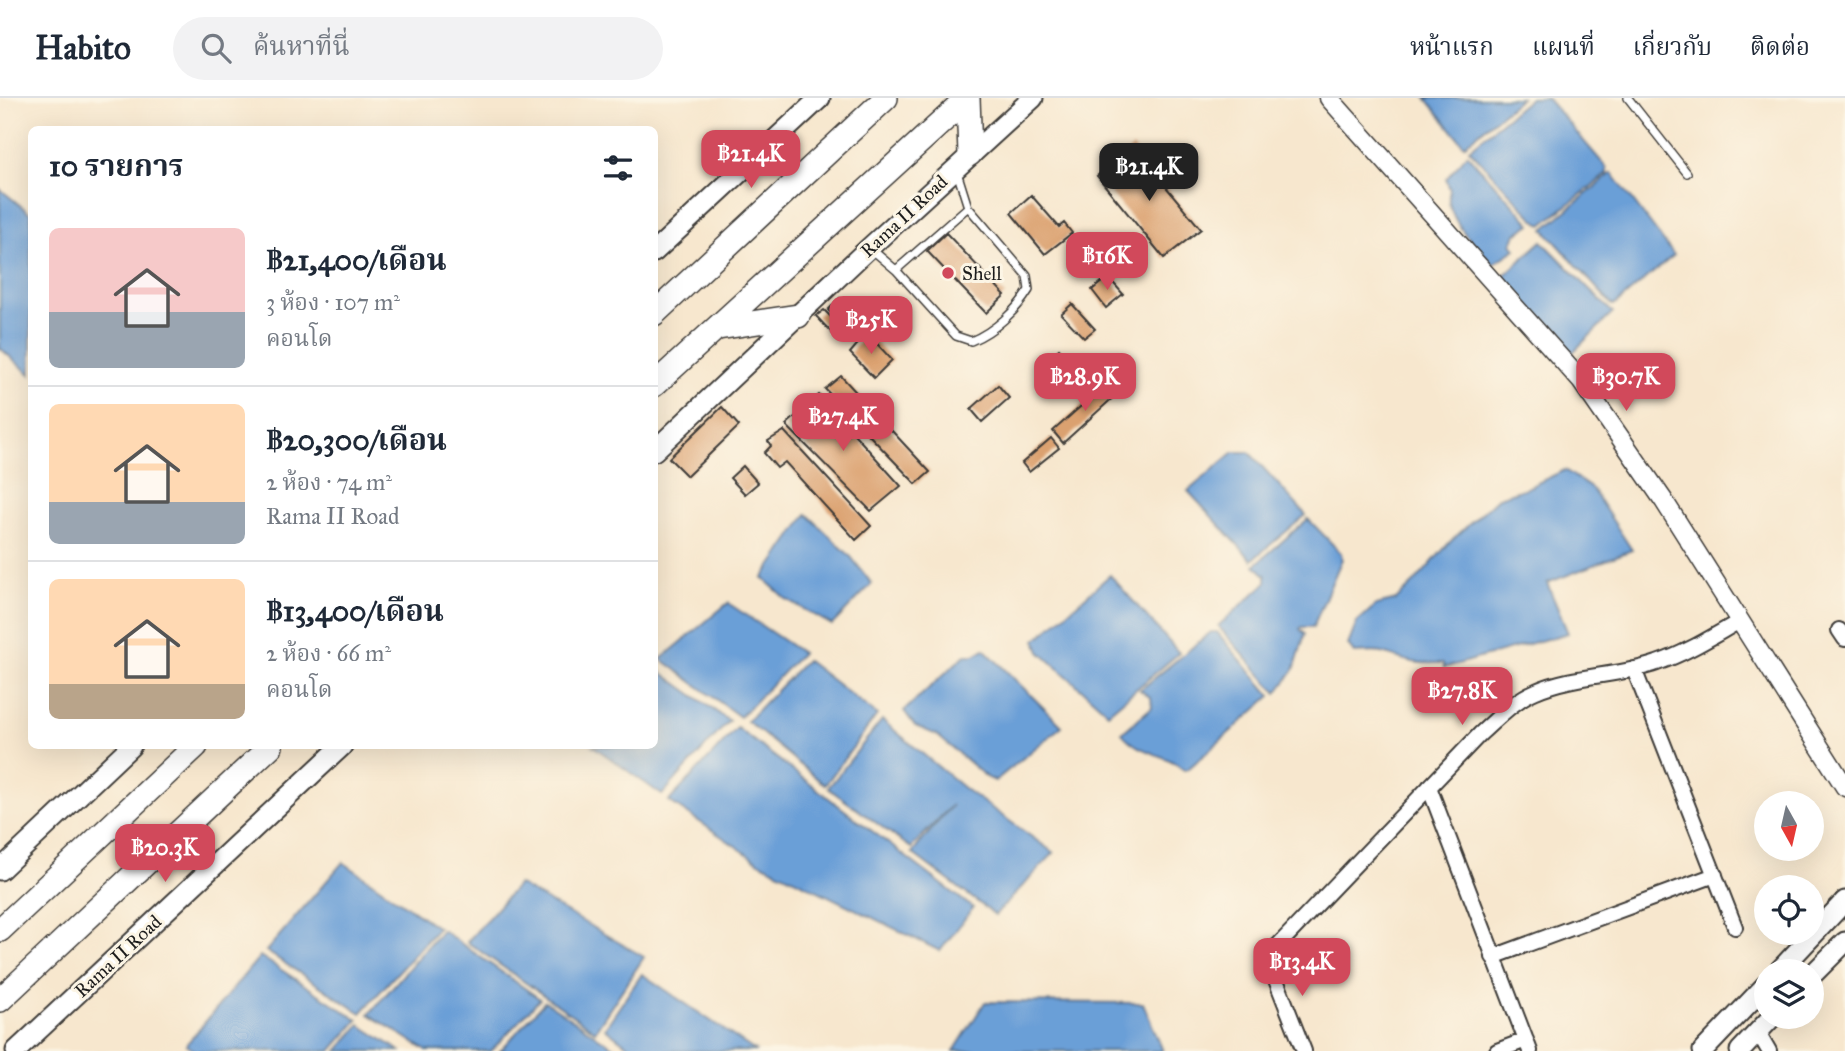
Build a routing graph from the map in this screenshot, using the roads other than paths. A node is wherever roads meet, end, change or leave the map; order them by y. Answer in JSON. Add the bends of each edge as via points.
{"nodes":[{"id":1,"x":820,"y":98,"type":"edge"},
{"id":2,"x":887,"y":98,"type":"edge"},
{"id":3,"x":968,"y":98,"type":"edge"},
{"id":4,"x":1032,"y":98,"type":"edge"},
{"id":5,"x":1329,"y":98,"type":"edge"},
{"id":6,"x":1628,"y":98,"type":"edge"},
{"id":7,"x":963,"y":161,"type":"junction"},
{"id":8,"x":1687,"y":173,"type":"dead end"},
{"id":9,"x":968,"y":207,"type":"junction"},
{"id":10,"x":658,"y":248,"type":"edge"},
{"id":11,"x":869,"y":248,"type":"junction"},
{"id":12,"x":896,"y":270,"type":"junction"},
{"id":13,"x":658,"y":310,"type":"edge"},
{"id":14,"x":797,"y":316,"type":"junction"},
{"id":15,"x":718,"y":328,"type":"junction"},
{"id":16,"x":658,"y":382,"type":"edge"},
{"id":17,"x":658,"y":447,"type":"edge"},
{"id":18,"x":1740,"y":621,"type":"junction"},
{"id":19,"x":1634,"y":669,"type":"junction"},
{"id":20,"x":128,"y":749,"type":"edge"},
{"id":21,"x":193,"y":749,"type":"edge"},
{"id":22,"x":268,"y":749,"type":"edge"},
{"id":23,"x":339,"y":749,"type":"edge"},
{"id":24,"x":1429,"y":787,"type":"junction"},
{"id":25,"x":1845,"y":787,"type":"edge"},
{"id":26,"x":0,"y":870,"type":"edge"},
{"id":27,"x":1715,"y":875,"type":"junction"},
{"id":28,"x":1845,"y":901,"type":"edge"},
{"id":29,"x":1735,"y":927,"type":"dead end"},
{"id":30,"x":0,"y":930,"type":"edge"},
{"id":31,"x":1845,"y":942,"type":"edge"},
{"id":32,"x":1493,"y":957,"type":"junction"},
{"id":33,"x":1790,"y":959,"type":"edge"},
{"id":34,"x":1824,"y":963,"type":"edge"},
{"id":35,"x":0,"y":1000,"type":"edge"},
{"id":36,"x":1754,"y":1003,"type":"edge"},
{"id":37,"x":1761,"y":1029,"type":"edge"},
{"id":38,"x":1758,"y":1032,"type":"junction"},
{"id":39,"x":1528,"y":1045,"type":"edge"},
{"id":40,"x":16,"y":1051,"type":"edge"},
{"id":41,"x":1304,"y":1051,"type":"edge"},
{"id":42,"x":1497,"y":1051,"type":"edge"},
{"id":43,"x":1703,"y":1051,"type":"edge"},
{"id":44,"x":1740,"y":1051,"type":"edge"},
{"id":45,"x":1769,"y":1051,"type":"edge"}],
"edges":[{"from":1,"to":10,"type":"main road"},
{"from":2,"to":13,"type":"highway"},
{"from":3,"to":7,"type":"highway"},
{"from":3,"to":15,"type":"highway"},
{"from":4,"to":7,"type":"main road","name":"Rama II Road"},
{"from":5,"to":18,"type":"street","via":[[1581,381]]},
{"from":6,"to":8,"type":"lane"},
{"from":7,"to":9,"type":"lane"},
{"from":7,"to":11,"type":"main road","name":"Rama II Road"},
{"from":9,"to":12,"type":"lane"},
{"from":9,"to":12,"type":"lane","via":[[1027,276],[1029,290],[1022,301],[987,335],[971,341],[956,336]]},
{"from":11,"to":12,"type":"lane"},
{"from":11,"to":14,"type":"main road","name":"Rama II Road"},
{"from":14,"to":15,"type":"highway"},
{"from":14,"to":17,"type":"main road","name":"Rama II Road"},
{"from":15,"to":16,"type":"highway"},
{"from":18,"to":19,"type":"street","via":[[1680,654]]},
{"from":18,"to":25,"type":"street"},
{"from":19,"to":24,"type":"street","via":[[1535,691],[1480,734]]},
{"from":19,"to":27,"type":"street"},
{"from":20,"to":26,"type":"main road"},
{"from":21,"to":30,"type":"highway"},
{"from":22,"to":35,"type":"highway"},
{"from":23,"to":40,"type":"main road","name":"Rama II Road"},
{"from":24,"to":32,"type":"street"},
{"from":24,"to":41,"type":"street","via":[[1267,957]]},
{"from":27,"to":29,"type":"street"},
{"from":27,"to":32,"type":"street"},
{"from":28,"to":33,"type":"main road"},
{"from":31,"to":34,"type":"main road"},
{"from":32,"to":39,"type":"street"},
{"from":36,"to":43,"type":"main road"},
{"from":37,"to":38,"type":"main road"},
{"from":38,"to":44,"type":"main road"},
{"from":38,"to":45,"type":"street"},
{"from":39,"to":42,"type":"street"}]}
